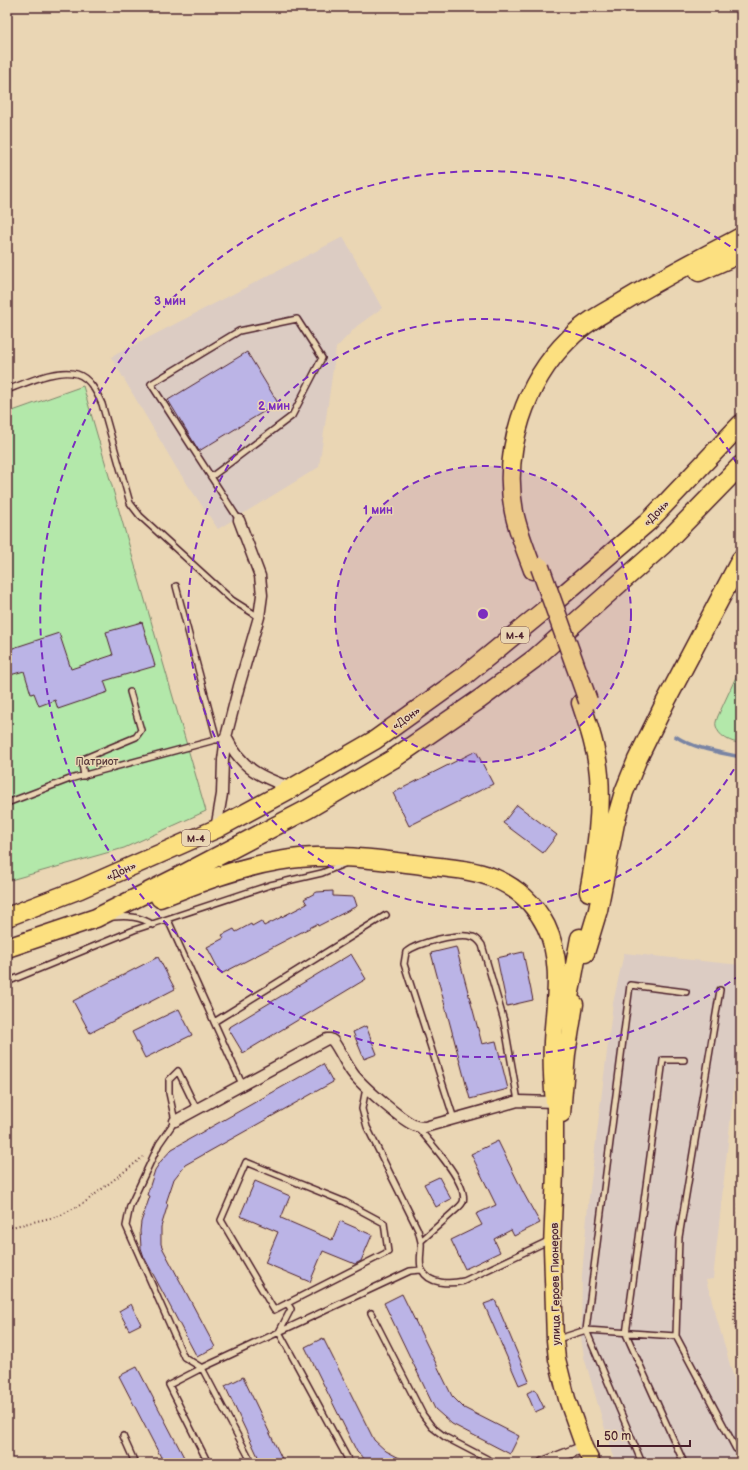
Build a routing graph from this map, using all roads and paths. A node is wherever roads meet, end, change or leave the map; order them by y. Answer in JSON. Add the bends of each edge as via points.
{"nodes":[{"id":1,"x":741,"y":237,"type":"edge"},
{"id":2,"x":741,"y":255,"type":"edge"},
{"id":3,"x":7,"y":390,"type":"edge"},
{"id":4,"x":741,"y":424,"type":"edge"},
{"id":5,"x":741,"y":465,"type":"edge"},
{"id":6,"x":211,"y":477,"type":"junction"},
{"id":7,"x":239,"y":520,"type":"joint"},
{"id":8,"x":741,"y":559,"type":"edge"},
{"id":9,"x":536,"y":568,"type":"junction"},
{"id":10,"x":176,"y":586,"type":"dead end"},
{"id":11,"x":259,"y":617,"type":"junction"},
{"id":12,"x":130,"y":692,"type":"dead end"},
{"id":13,"x":585,"y":702,"type":"junction"},
{"id":14,"x":222,"y":738,"type":"junction"},
{"id":15,"x":84,"y":776,"type":"junction"},
{"id":16,"x":292,"y":788,"type":"junction"},
{"id":17,"x":7,"y":803,"type":"edge"},
{"id":18,"x":216,"y":829,"type":"junction"},
{"id":19,"x":356,"y":858,"type":"junction"},
{"id":20,"x":386,"y":915,"type":"dead end"},
{"id":21,"x":7,"y":917,"type":"edge"},
{"id":22,"x":96,"y":918,"type":"junction"},
{"id":23,"x":168,"y":920,"type":"junction"},
{"id":24,"x":153,"y":925,"type":"junction"},
{"id":25,"x":741,"y":928,"type":"edge"},
{"id":26,"x":7,"y":948,"type":"edge"},
{"id":27,"x":585,"y":953,"type":"junction"},
{"id":28,"x":7,"y":982,"type":"edge"},
{"id":29,"x":720,"y":990,"type":"dead end"},
{"id":30,"x":686,"y":992,"type":"dead end"},
{"id":31,"x":741,"y":1002,"type":"edge"},
{"id":32,"x":214,"y":1022,"type":"junction"},
{"id":33,"x":684,"y":1060,"type":"dead end"},
{"id":34,"x":242,"y":1084,"type":"junction"},
{"id":35,"x":366,"y":1088,"type":"junction"},
{"id":36,"x":518,"y":1101,"type":"junction"},
{"id":37,"x":559,"y":1103,"type":"junction"},
{"id":38,"x":454,"y":1119,"type":"junction"},
{"id":39,"x":176,"y":1121,"type":"junction"},
{"id":40,"x":417,"y":1127,"type":"junction"},
{"id":41,"x":159,"y":1144,"type":"junction"},
{"id":42,"x":741,"y":1152,"type":"edge"},
{"id":43,"x":7,"y":1228,"type":"edge"},
{"id":44,"x":553,"y":1239,"type":"junction"},
{"id":45,"x":421,"y":1241,"type":"junction"},
{"id":46,"x":421,"y":1270,"type":"junction"},
{"id":47,"x":287,"y":1303,"type":"junction"},
{"id":48,"x":371,"y":1313,"type":"dead end"},
{"id":49,"x":586,"y":1330,"type":"junction"},
{"id":50,"x":279,"y":1332,"type":"junction"},
{"id":51,"x":626,"y":1334,"type":"junction"},
{"id":52,"x":676,"y":1336,"type":"junction"},
{"id":53,"x":555,"y":1340,"type":"junction"},
{"id":54,"x":741,"y":1352,"type":"edge"},
{"id":55,"x":202,"y":1368,"type":"junction"},
{"id":56,"x":123,"y":1436,"type":"dead end"},
{"id":57,"x":584,"y":1447,"type":"junction"},
{"id":58,"x":741,"y":1450,"type":"edge"},
{"id":59,"x":135,"y":1463,"type":"edge"},
{"id":60,"x":208,"y":1463,"type":"edge"},
{"id":61,"x":252,"y":1463,"type":"edge"},
{"id":62,"x":350,"y":1463,"type":"edge"},
{"id":63,"x":495,"y":1463,"type":"edge"},
{"id":64,"x":543,"y":1463,"type":"edge"},
{"id":65,"x":592,"y":1463,"type":"edge"},
{"id":66,"x":642,"y":1463,"type":"edge"},
{"id":67,"x":684,"y":1463,"type":"edge"}],
"edges":[{"from":1,"to":9,"type":"highway","via":[[600,315],[569,338],[550,360],[521,418],[513,450],[511,474],[514,511]]},
{"from":2,"to":9,"type":"highway","via":[[706,268],[594,331],[559,365],[544,387],[525,437],[521,472],[526,525]]},
{"from":3,"to":11,"type":"lane","via":[[56,373],[78,374],[88,381],[102,404],[130,503],[140,516],[232,600]]},
{"from":4,"to":16,"type":"highway","name":"«Дон»","number":"М-4","via":[[648,522],[463,677],[375,740]]},
{"from":5,"to":22,"type":"highway","number":"М-4","via":[[663,545],[534,659],[480,699],[393,759],[308,809],[206,864]]},
{"from":6,"to":6,"type":"lane","via":[[152,384],[239,331],[297,319],[322,358],[292,416]]},
{"from":6,"to":7,"type":"lane"},
{"from":7,"to":11,"type":"street","via":[[260,576],[262,595]]},
{"from":8,"to":27,"type":"highway","via":[[665,703],[624,792],[615,823],[598,910]]},
{"from":9,"to":13,"type":"highway"},
{"from":10,"to":14,"type":"lane"},
{"from":11,"to":14,"type":"street"},
{"from":12,"to":15,"type":"lane","via":[[141,730],[136,738],[84,759]]},
{"from":13,"to":27,"type":"highway","via":[[603,748],[608,774],[606,820]]},
{"from":13,"to":37,"type":"highway","via":[[599,775],[600,819],[565,1015]]},
{"from":14,"to":15,"type":"lane"},
{"from":14,"to":16,"type":"street","via":[[247,767],[267,779]]},
{"from":14,"to":18,"type":"street","via":[[222,794]]},
{"from":15,"to":17,"type":"lane"},
{"from":16,"to":18,"type":"highway","name":"«Дон»","number":"М-4"},
{"from":18,"to":21,"type":"highway","name":"«Дон»","number":"М-4","via":[[80,889]]},
{"from":19,"to":22,"type":"highway","via":[[314,856],[278,860],[224,874]]},
{"from":19,"to":23,"type":"lane","via":[[322,873],[270,885]]},
{"from":19,"to":37,"type":"highway","via":[[458,869],[494,878],[520,894],[539,913],[553,943],[557,962],[552,1074]]},
{"from":20,"to":32,"type":"lane"},
{"from":22,"to":24,"type":"lane","via":[[131,916]]},
{"from":22,"to":26,"type":"highway","number":"М-4"},
{"from":23,"to":24,"type":"lane"},
{"from":23,"to":32,"type":"lane"},
{"from":24,"to":28,"type":"lane","via":[[134,930]]},
{"from":25,"to":31,"type":"path"},
{"from":27,"to":37,"type":"main road","name":"улица Героев Пионеров"},
{"from":29,"to":52,"type":"lane","via":[[679,1237]]},
{"from":30,"to":49,"type":"lane","via":[[630,984]]},
{"from":32,"to":34,"type":"lane"},
{"from":33,"to":51,"type":"lane","via":[[663,1060]]},
{"from":34,"to":35,"type":"street","via":[[330,1039],[336,1044],[353,1074]]},
{"from":34,"to":39,"type":"street"},
{"from":35,"to":40,"type":"street"},
{"from":35,"to":45,"type":"lane","via":[[362,1109],[367,1127]]},
{"from":36,"to":37,"type":"street"},
{"from":36,"to":38,"type":"street"},
{"from":36,"to":38,"type":"lane","via":[[504,1022],[482,945],[474,937],[466,936],[427,942],[406,952],[404,964]]},
{"from":37,"to":44,"type":"main road","name":"улица Героев Пионеров"},
{"from":38,"to":40,"type":"street"},
{"from":39,"to":39,"type":"lane","via":[[169,1093],[169,1080],[178,1072],[196,1108]]},
{"from":39,"to":41,"type":"lane"},
{"from":40,"to":45,"type":"lane","via":[[449,1165],[460,1183],[463,1194],[463,1201],[459,1207]]},
{"from":41,"to":43,"type":"path","via":[[84,1203],[59,1216]]},
{"from":41,"to":55,"type":"lane","via":[[130,1206],[126,1226],[184,1357]]},
{"from":42,"to":54,"type":"path","via":[[734,1320]]},
{"from":44,"to":46,"type":"lane","via":[[464,1281],[438,1282],[426,1276]]},
{"from":44,"to":53,"type":"main road","name":"улица Героев Пионеров"},
{"from":45,"to":46,"type":"lane"},
{"from":46,"to":50,"type":"lane","via":[[410,1271]]},
{"from":47,"to":47,"type":"lane","via":[[274,1310],[221,1220],[246,1162],[345,1202],[384,1223],[388,1252]]},
{"from":47,"to":50,"type":"lane","via":[[291,1309]]},
{"from":48,"to":63,"type":"lane","via":[[423,1415],[432,1426],[445,1437]]},
{"from":49,"to":51,"type":"lane"},
{"from":49,"to":53,"type":"lane"},
{"from":49,"to":66,"type":"lane"},
{"from":50,"to":55,"type":"lane"},
{"from":50,"to":62,"type":"lane"},
{"from":51,"to":52,"type":"lane"},
{"from":51,"to":67,"type":"lane"},
{"from":52,"to":58,"type":"lane","via":[[736,1449]]},
{"from":53,"to":57,"type":"main road","name":"улица Героев Пионеров","via":[[564,1386]]},
{"from":55,"to":60,"type":"lane","via":[[169,1385]]},
{"from":55,"to":61,"type":"lane"},
{"from":56,"to":59,"type":"lane"},
{"from":57,"to":64,"type":"street"},
{"from":57,"to":65,"type":"main road","name":"улица Героев Пионеров"}]}
